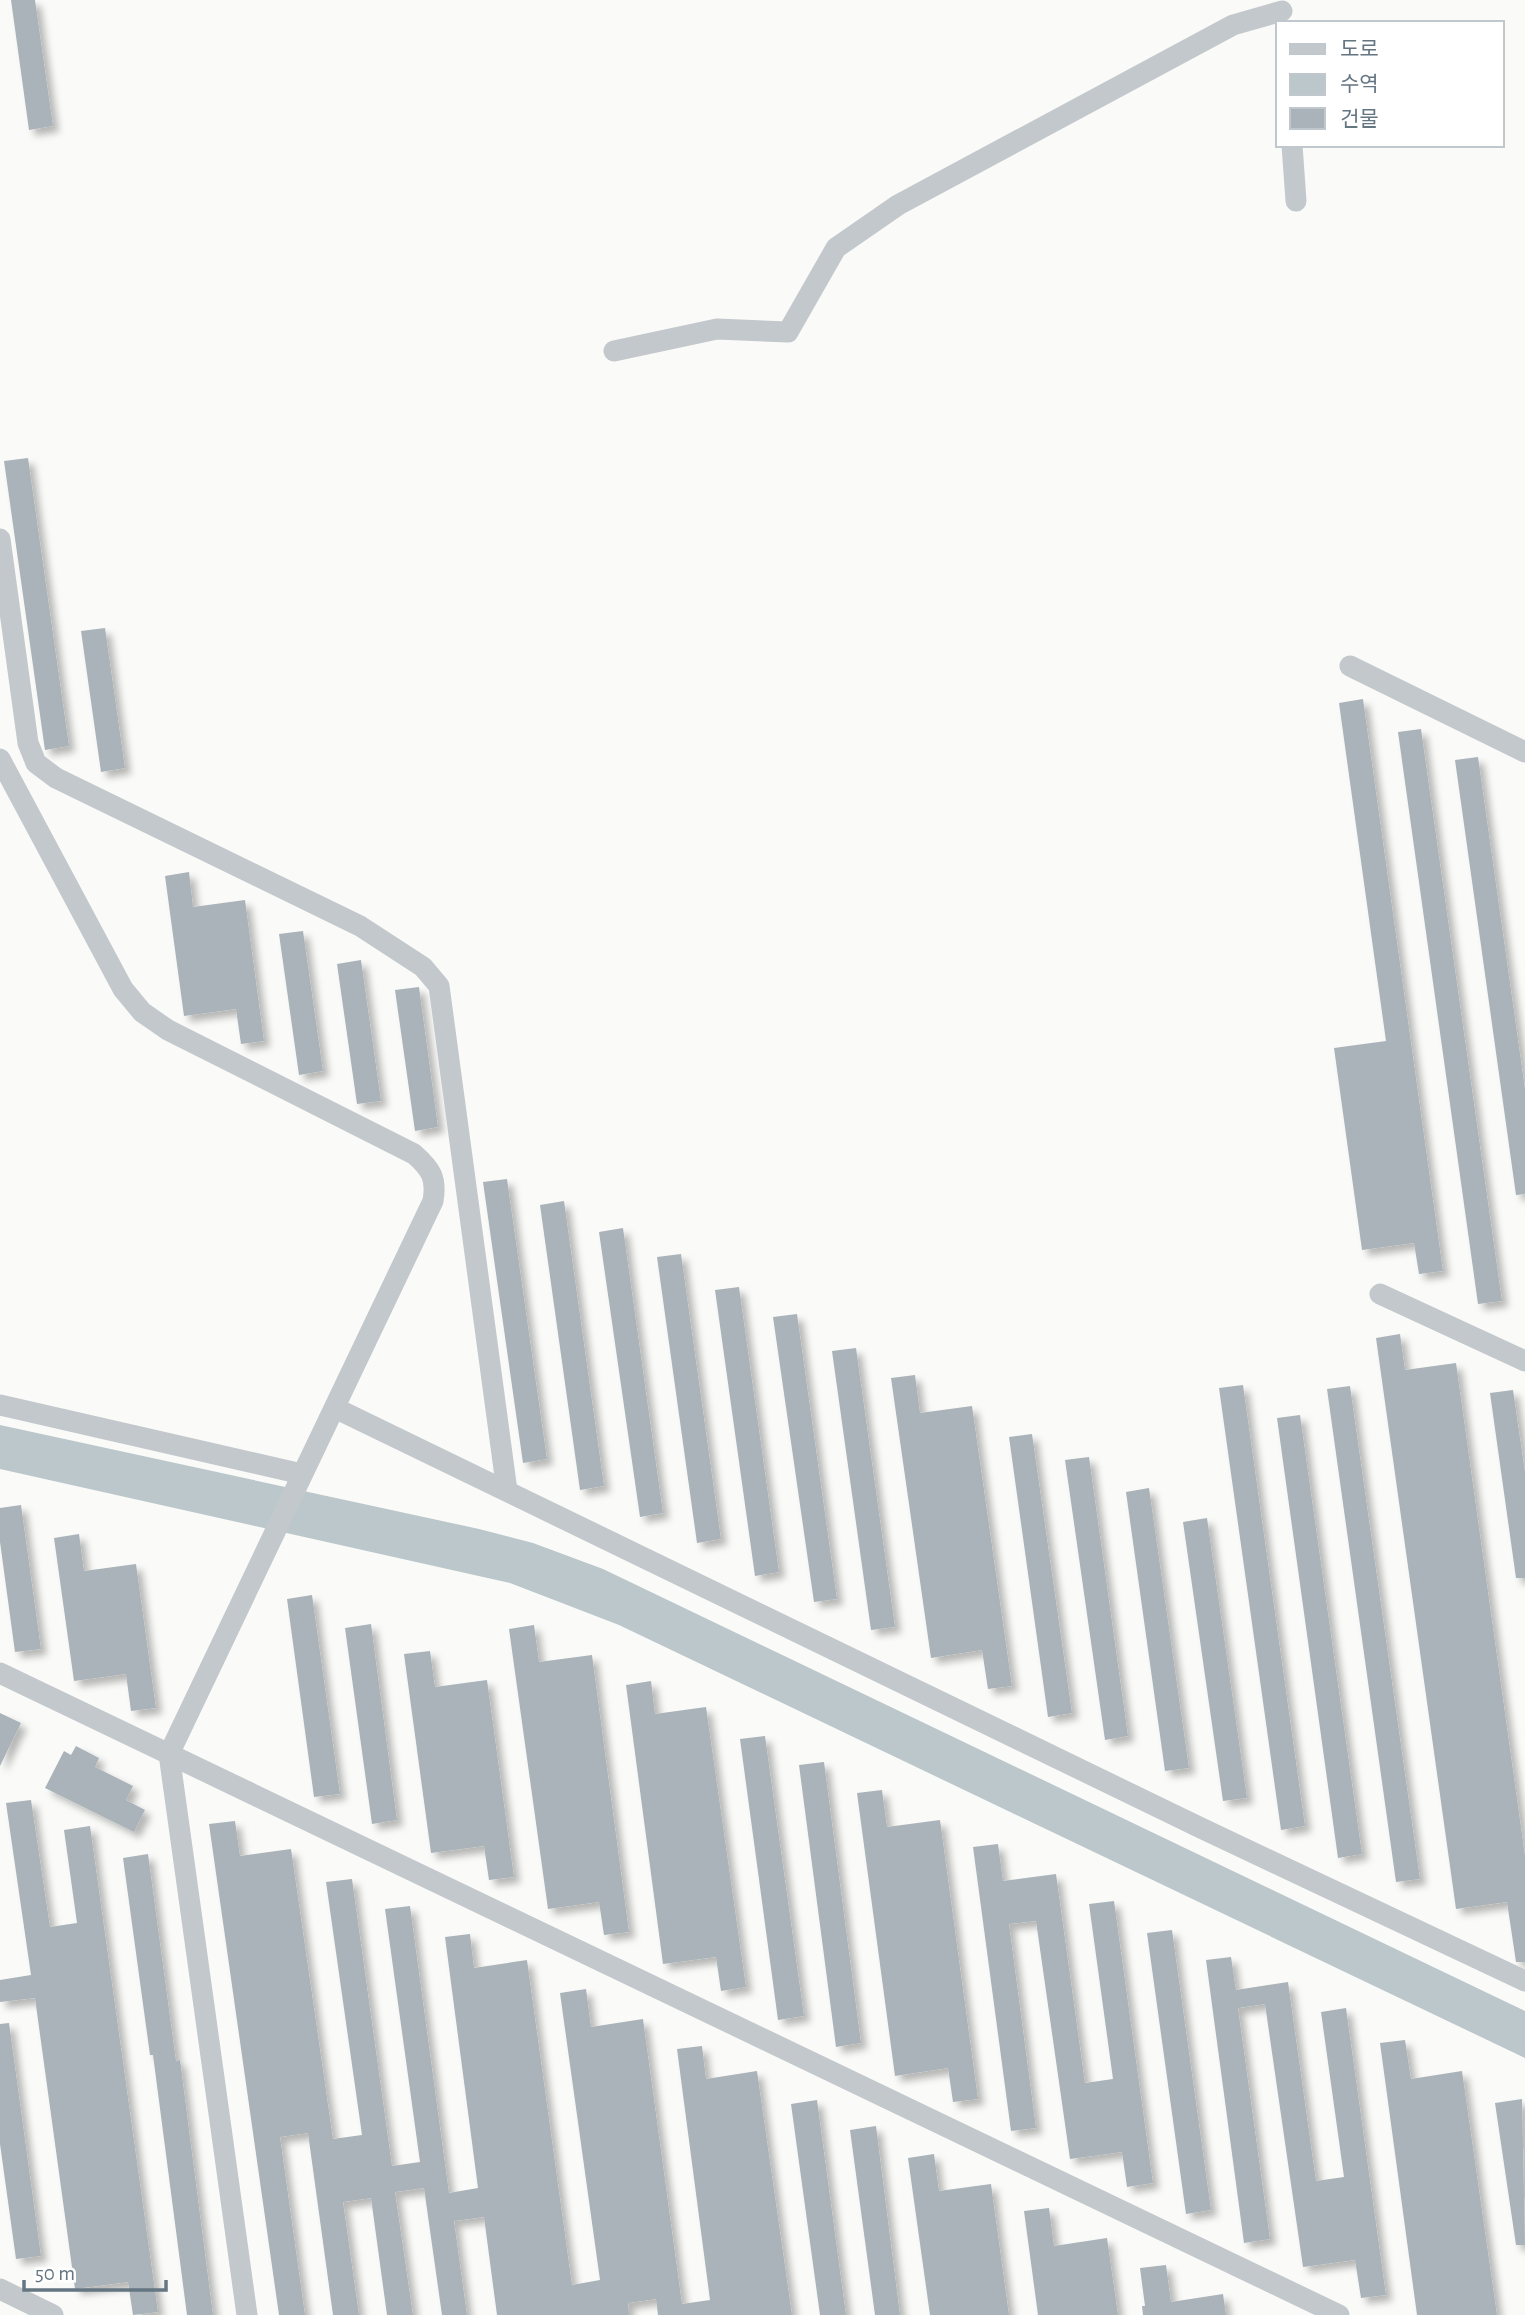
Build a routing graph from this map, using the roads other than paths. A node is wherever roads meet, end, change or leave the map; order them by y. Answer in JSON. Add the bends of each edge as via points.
{"nodes":[{"id":1,"x":1283,"y":11,"type":"edge"},
{"id":2,"x":1292,"y":147,"type":"edge"},
{"id":3,"x":1296,"y":201,"type":"dead end"},
{"id":4,"x":614,"y":351,"type":"dead end"},
{"id":5,"x":0,"y":539,"type":"edge"},
{"id":6,"x":1350,"y":666,"type":"dead end"},
{"id":7,"x":1525,"y":752,"type":"edge"},
{"id":8,"x":0,"y":760,"type":"edge"},
{"id":9,"x":1380,"y":1294,"type":"dead end"},
{"id":10,"x":1525,"y":1361,"type":"edge"},
{"id":11,"x":0,"y":1405,"type":"edge"},
{"id":12,"x":335,"y":1408,"type":"junction"},
{"id":13,"x":299,"y":1481,"type":"junction"},
{"id":14,"x":507,"y":1491,"type":"junction"},
{"id":15,"x":0,"y":1673,"type":"edge"},
{"id":16,"x":169,"y":1754,"type":"junction"},
{"id":17,"x":1525,"y":1981,"type":"edge"},
{"id":18,"x":0,"y":2290,"type":"edge"},
{"id":19,"x":53,"y":2315,"type":"edge"},
{"id":20,"x":247,"y":2315,"type":"edge"},
{"id":21,"x":1339,"y":2315,"type":"edge"}],
"edges":[{"from":1,"to":4,"type":"street","via":[[1233,25],[898,205],[836,248],[788,332],[718,329]]},
{"from":2,"to":3,"type":"street"},
{"from":5,"to":14,"type":"street","via":[[28,743],[36,763],[56,778],[360,926],[423,967],[439,986]]},
{"from":6,"to":7,"type":"street"},
{"from":8,"to":12,"type":"street","via":[[124,989],[142,1012],[168,1030],[414,1154],[430,1168],[436,1183],[433,1201]]},
{"from":9,"to":10,"type":"street"},
{"from":11,"to":13,"type":"street"},
{"from":12,"to":13,"type":"street"},
{"from":12,"to":14,"type":"street"},
{"from":13,"to":16,"type":"street"},
{"from":14,"to":17,"type":"street"},
{"from":15,"to":16,"type":"street"},
{"from":16,"to":20,"type":"street"},
{"from":16,"to":21,"type":"street"},
{"from":18,"to":19,"type":"street"}]}
